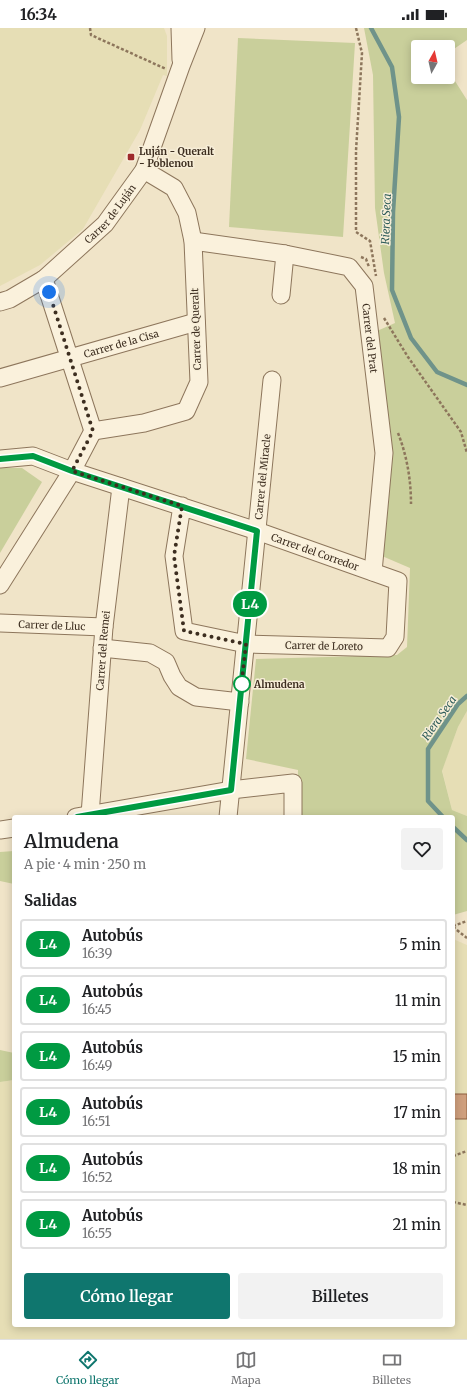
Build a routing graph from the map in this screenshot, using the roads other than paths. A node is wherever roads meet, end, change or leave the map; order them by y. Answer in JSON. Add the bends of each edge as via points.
{"nodes":[{"id":1,"x":209,"y":28,"type":"edge"},
{"id":2,"x":190,"y":31,"type":"edge"},
{"id":3,"x":144,"y":170,"type":"junction"},
{"id":4,"x":193,"y":241,"type":"junction"},
{"id":5,"x":285,"y":254,"type":"junction"},
{"id":6,"x":44,"y":278,"type":"junction"},
{"id":7,"x":281,"y":295,"type":"dead end"},
{"id":8,"x":0,"y":302,"type":"edge"},
{"id":9,"x":196,"y":322,"type":"junction"},
{"id":10,"x":70,"y":358,"type":"junction"},
{"id":11,"x":0,"y":378,"type":"edge"},
{"id":12,"x":272,"y":380,"type":"dead end"},
{"id":13,"x":93,"y":431,"type":"junction"},
{"id":14,"x":0,"y":459,"type":"edge"},
{"id":15,"x":72,"y":471,"type":"junction"},
{"id":16,"x":121,"y":487,"type":"junction"},
{"id":17,"x":182,"y":506,"type":"junction"},
{"id":18,"x":257,"y":531,"type":"junction"},
{"id":19,"x":373,"y":572,"type":"junction"},
{"id":20,"x":398,"y":581,"type":"joint"},
{"id":21,"x":0,"y":585,"type":"edge"},
{"id":22,"x":0,"y":623,"type":"edge"},
{"id":23,"x":104,"y":627,"type":"junction"},
{"id":24,"x":246,"y":644,"type":"junction"},
{"id":25,"x":102,"y":648,"type":"junction"},
{"id":26,"x":240,"y":702,"type":"junction"},
{"id":27,"x":231,"y":790,"type":"junction"},
{"id":28,"x":83,"y":815,"type":"edge"},
{"id":29,"x":89,"y":815,"type":"edge"},
{"id":30,"x":228,"y":815,"type":"edge"},
{"id":31,"x":293,"y":815,"type":"edge"},
{"id":32,"x":12,"y":828,"type":"edge"},
{"id":33,"x":0,"y":830,"type":"edge"}],
"edges":[{"from":1,"to":2,"type":"street"},
{"from":2,"to":3,"type":"street","name":"Carrer de Luján","via":[[180,70]]},
{"from":3,"to":4,"type":"street","name":"Carrer de Queralt","via":[[174,188],[187,213]]},
{"from":3,"to":6,"type":"street","name":"Carrer de Luján","via":[[105,224]]},
{"from":4,"to":5,"type":"street","name":"Carrer del Prat"},
{"from":4,"to":9,"type":"street","name":"Carrer de Queralt"},
{"from":5,"to":7,"type":"street"},
{"from":5,"to":19,"type":"street","name":"Carrer del Prat","via":[[349,267],[364,286],[384,453]]},
{"from":6,"to":8,"type":"street","name":"Carrer de Luján","via":[[10,299]]},
{"from":6,"to":10,"type":"street"},
{"from":9,"to":10,"type":"street","name":"Carrer de la Cisa"},
{"from":9,"to":13,"type":"street","name":"Carrer de Queralt","via":[[199,382],[186,410],[144,423]]},
{"from":10,"to":11,"type":"street","name":"Carrer de la Cisa"},
{"from":10,"to":13,"type":"street"},
{"from":12,"to":18,"type":"street","name":"Carrer del Miracle"},
{"from":13,"to":15,"type":"street"},
{"from":14,"to":15,"type":"street","name":"Carrer del Corredor","via":[[33,456]]},
{"from":15,"to":16,"type":"street","name":"Carrer del Corredor"},
{"from":15,"to":21,"type":"street"},
{"from":16,"to":17,"type":"street","name":"Carrer del Corredor"},
{"from":16,"to":23,"type":"street","name":"Carrer del Remei"},
{"from":17,"to":18,"type":"street","name":"Carrer del Corredor"},
{"from":17,"to":24,"type":"street","name":"Carrer de Loreto","via":[[174,556],[184,631]]},
{"from":18,"to":19,"type":"street","name":"Carrer del Corredor"},
{"from":18,"to":24,"type":"street","name":"Carrer del Miracle"},
{"from":19,"to":20,"type":"street","name":"Carrer del Corredor"},
{"from":20,"to":24,"type":"street","name":"Carrer de Loreto","via":[[394,637],[388,648]]},
{"from":22,"to":23,"type":"street","name":"Carrer de Lluc"},
{"from":23,"to":25,"type":"street","name":"Carrer del Remei"},
{"from":24,"to":26,"type":"street","name":"Carrer del Miracle"},
{"from":25,"to":26,"type":"street","via":[[150,653],[166,662],[179,687],[196,697]]},
{"from":25,"to":28,"type":"street","name":"Carrer del Remei"},
{"from":26,"to":27,"type":"street","name":"Carrer del Miracle"},
{"from":27,"to":29,"type":"street"},
{"from":27,"to":30,"type":"street","name":"Carrer del Miracle"},
{"from":27,"to":31,"type":"street","via":[[293,783]]},
{"from":32,"to":33,"type":"street"}]}
